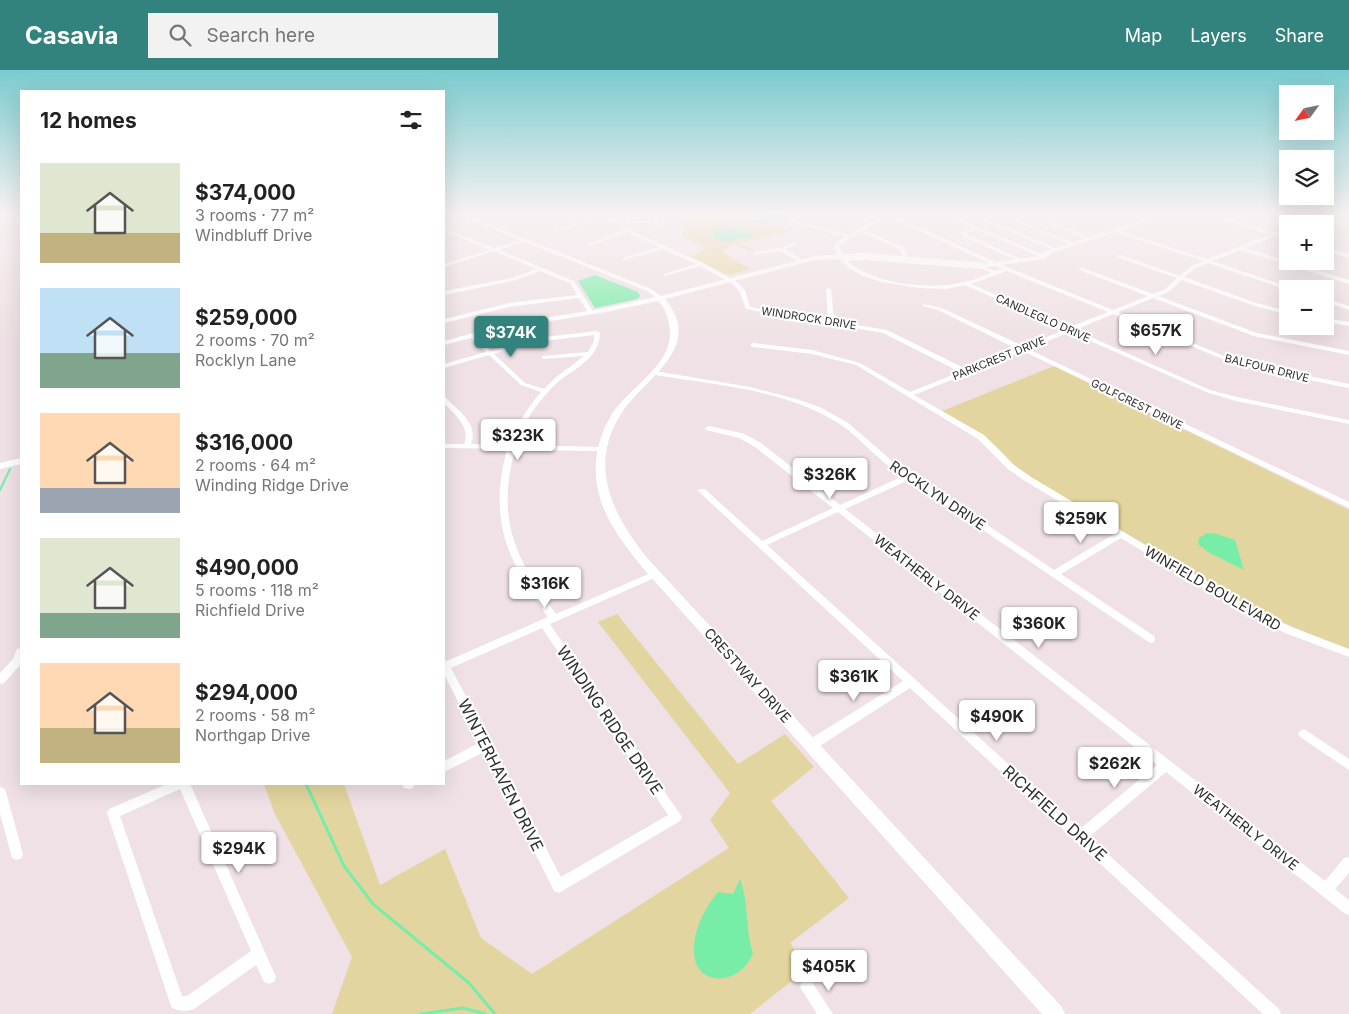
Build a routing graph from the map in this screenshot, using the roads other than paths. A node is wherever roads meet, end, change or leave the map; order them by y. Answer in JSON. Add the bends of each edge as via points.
{"nodes":[{"id":1,"x":467,"y":258,"type":"edge"},
{"id":2,"x":512,"y":258,"type":"edge"},
{"id":3,"x":569,"y":258,"type":"edge"},
{"id":4,"x":628,"y":258,"type":"edge"},
{"id":5,"x":688,"y":258,"type":"edge"},
{"id":6,"x":812,"y":258,"type":"edge"},
{"id":7,"x":843,"y":258,"type":"edge"},
{"id":8,"x":868,"y":258,"type":"edge"},
{"id":9,"x":886,"y":258,"type":"edge"},
{"id":10,"x":932,"y":258,"type":"edge"},
{"id":11,"x":985,"y":258,"type":"edge"},
{"id":12,"x":1024,"y":258,"type":"edge"},
{"id":13,"x":1026,"y":258,"type":"edge"},
{"id":14,"x":1125,"y":258,"type":"edge"},
{"id":15,"x":1199,"y":258,"type":"edge"},
{"id":16,"x":1215,"y":258,"type":"edge"},
{"id":17,"x":1273,"y":258,"type":"edge"},
{"id":18,"x":625,"y":259,"type":"dead end"},
{"id":19,"x":798,"y":259,"type":"joint"},
{"id":20,"x":1018,"y":259,"type":"joint"},
{"id":21,"x":1208,"y":261,"type":"junction"},
{"id":22,"x":996,"y":263,"type":"junction"},
{"id":23,"x":701,"y":264,"type":"junction"},
{"id":24,"x":445,"y":266,"type":"edge"},
{"id":25,"x":540,"y":269,"type":"junction"},
{"id":26,"x":1007,"y":269,"type":"junction"},
{"id":27,"x":1082,"y":269,"type":"dead end"},
{"id":28,"x":996,"y":273,"type":"junction"},
{"id":29,"x":666,"y":275,"type":"dead end"},
{"id":30,"x":727,"y":278,"type":"junction"},
{"id":31,"x":1181,"y":278,"type":"junction"},
{"id":32,"x":1349,"y":282,"type":"edge"},
{"id":33,"x":965,"y":283,"type":"junction"},
{"id":34,"x":1279,"y":285,"type":"edge"},
{"id":35,"x":646,"y":289,"type":"junction"},
{"id":36,"x":829,"y":290,"type":"dead end"},
{"id":37,"x":445,"y":293,"type":"edge"},
{"id":38,"x":580,"y":296,"type":"junction"},
{"id":39,"x":1153,"y":296,"type":"junction"},
{"id":40,"x":669,"y":300,"type":"junction"},
{"id":41,"x":643,"y":302,"type":"junction"},
{"id":42,"x":1334,"y":303,"type":"edge"},
{"id":43,"x":925,"y":305,"type":"dead end"},
{"id":44,"x":1349,"y":308,"type":"edge"},
{"id":45,"x":1279,"y":311,"type":"edge"},
{"id":46,"x":590,"y":313,"type":"junction"},
{"id":47,"x":1114,"y":313,"type":"junction"},
{"id":48,"x":445,"y":321,"type":"edge"},
{"id":49,"x":831,"y":321,"type":"junction"},
{"id":50,"x":1334,"y":322,"type":"edge"},
{"id":51,"x":1349,"y":324,"type":"edge"},
{"id":52,"x":1071,"y":330,"type":"junction"},
{"id":53,"x":471,"y":335,"type":"junction"},
{"id":54,"x":445,"y":343,"type":"edge"},
{"id":55,"x":753,"y":345,"type":"dead end"},
{"id":56,"x":1024,"y":349,"type":"junction"},
{"id":57,"x":489,"y":352,"type":"junction"},
{"id":58,"x":1349,"y":353,"type":"edge"},
{"id":59,"x":588,"y":354,"type":"junction"},
{"id":60,"x":544,"y":357,"type":"dead end"},
{"id":61,"x":445,"y":366,"type":"edge"},
{"id":62,"x":966,"y":372,"type":"junction"},
{"id":63,"x":655,"y":373,"type":"junction"},
{"id":64,"x":1349,"y":386,"type":"edge"},
{"id":65,"x":545,"y":391,"type":"junction"},
{"id":66,"x":910,"y":394,"type":"junction"},
{"id":67,"x":445,"y":400,"type":"edge"},
{"id":68,"x":1349,"y":422,"type":"edge"},
{"id":69,"x":710,"y":428,"type":"dead end"},
{"id":70,"x":445,"y":446,"type":"edge"},
{"id":71,"x":467,"y":446,"type":"junction"},
{"id":72,"x":510,"y":447,"type":"junction"},
{"id":73,"x":603,"y":449,"type":"junction"},
{"id":74,"x":20,"y":461,"type":"edge"},
{"id":75,"x":0,"y":466,"type":"edge"},
{"id":76,"x":910,"y":476,"type":"junction"},
{"id":77,"x":702,"y":491,"type":"dead end"},
{"id":78,"x":1349,"y":505,"type":"edge"},
{"id":79,"x":840,"y":508,"type":"junction"},
{"id":80,"x":1120,"y":535,"type":"junction"},
{"id":81,"x":760,"y":545,"type":"junction"},
{"id":82,"x":656,"y":574,"type":"junction"},
{"id":83,"x":1054,"y":574,"type":"junction"},
{"id":84,"x":549,"y":621,"type":"junction"},
{"id":85,"x":1150,"y":639,"type":"dead end"},
{"id":86,"x":1349,"y":653,"type":"edge"},
{"id":87,"x":20,"y":654,"type":"edge"},
{"id":88,"x":445,"y":666,"type":"edge"},
{"id":89,"x":445,"y":668,"type":"edge"},
{"id":90,"x":0,"y":680,"type":"edge"},
{"id":91,"x":911,"y":682,"type":"junction"},
{"id":92,"x":1304,"y":734,"type":"dead end"},
{"id":93,"x":811,"y":744,"type":"junction"},
{"id":94,"x":486,"y":745,"type":"junction"},
{"id":95,"x":1167,"y":764,"type":"junction"},
{"id":96,"x":1349,"y":765,"type":"edge"},
{"id":97,"x":445,"y":766,"type":"edge"},
{"id":98,"x":177,"y":785,"type":"edge"},
{"id":99,"x":184,"y":785,"type":"edge"},
{"id":100,"x":0,"y":792,"type":"edge"},
{"id":101,"x":1081,"y":836,"type":"junction"},
{"id":102,"x":17,"y":854,"type":"dead end"},
{"id":103,"x":1349,"y":863,"type":"edge"},
{"id":104,"x":559,"y":886,"type":"joint"},
{"id":105,"x":1326,"y":890,"type":"junction"},
{"id":106,"x":1349,"y":908,"type":"edge"},
{"id":107,"x":259,"y":954,"type":"junction"},
{"id":108,"x":269,"y":976,"type":"dead end"},
{"id":109,"x":807,"y":987,"type":"dead end"},
{"id":110,"x":826,"y":1014,"type":"edge"},
{"id":111,"x":1055,"y":1014,"type":"edge"},
{"id":112,"x":1274,"y":1014,"type":"edge"}],
"edges":[{"from":1,"to":24,"type":"street"},
{"from":2,"to":25,"type":"street"},
{"from":3,"to":35,"type":"main road"},
{"from":4,"to":18,"type":"street"},
{"from":5,"to":23,"type":"street","name":"WINDROCK DRIVE"},
{"from":6,"to":19,"type":"main road"},
{"from":7,"to":33,"type":"street","via":[[853,268],[900,285],[939,288]]},
{"from":8,"to":28,"type":"street","via":[[983,268]]},
{"from":9,"to":22,"type":"main road"},
{"from":10,"to":22,"type":"main road"},
{"from":11,"to":22,"type":"street"},
{"from":12,"to":20,"type":"main road"},
{"from":13,"to":22,"type":"main road"},
{"from":14,"to":31,"type":"street"},
{"from":15,"to":21,"type":"street"},
{"from":16,"to":21,"type":"street","name":"PARKCREST DRIVE"},
{"from":17,"to":32,"type":"street"},
{"from":19,"to":30,"type":"main road"},
{"from":20,"to":22,"type":"main road"},
{"from":21,"to":31,"type":"street","name":"PARKCREST DRIVE","via":[[1187,270]]},
{"from":21,"to":34,"type":"street"},
{"from":22,"to":26,"type":"street","name":"BALFOUR DRIVE"},
{"from":23,"to":29,"type":"street"},
{"from":23,"to":30,"type":"street","name":"WINDROCK DRIVE"},
{"from":25,"to":37,"type":"street","via":[[513,279]]},
{"from":25,"to":38,"type":"street","via":[[572,282]]},
{"from":26,"to":28,"type":"street"},
{"from":26,"to":47,"type":"street","name":"BALFOUR DRIVE"},
{"from":27,"to":39,"type":"street"},
{"from":28,"to":33,"type":"street"},
{"from":30,"to":40,"type":"main road"},
{"from":30,"to":49,"type":"street","name":"WINDROCK DRIVE","via":[[742,290],[748,308]]},
{"from":31,"to":39,"type":"street","name":"PARKCREST DRIVE","via":[[1169,290]]},
{"from":31,"to":45,"type":"street"},
{"from":33,"to":52,"type":"street","name":"CANDLEGLO DRIVE"},
{"from":35,"to":40,"type":"main road"},
{"from":35,"to":40,"type":"main road","via":[[664,293]]},
{"from":35,"to":41,"type":"main road","via":[[649,295]]},
{"from":36,"to":49,"type":"street"},
{"from":38,"to":46,"type":"street"},
{"from":38,"to":48,"type":"street","via":[[516,304]]},
{"from":39,"to":47,"type":"street","name":"PARKCREST DRIVE"},
{"from":39,"to":58,"type":"street","via":[[1256,335]]},
{"from":40,"to":41,"type":"main road"},
{"from":40,"to":41,"type":"main road","via":[[660,304]]},
{"from":40,"to":63,"type":"main road","name":"CRESTWAY DRIVE","via":[[674,320],[672,344],[670,354]]},
{"from":41,"to":46,"type":"main road"},
{"from":42,"to":44,"type":"street"},
{"from":43,"to":56,"type":"street","name":"GOLFCREST DRIVE"},
{"from":46,"to":53,"type":"main road","via":[[526,322]]},
{"from":47,"to":52,"type":"street","name":"PARKCREST DRIVE"},
{"from":47,"to":64,"type":"street","name":"BALFOUR DRIVE","via":[[1241,364]]},
{"from":49,"to":62,"type":"street","name":"WINDROCK DRIVE","via":[[891,333]]},
{"from":50,"to":51,"type":"street"},
{"from":52,"to":56,"type":"street","name":"PARKCREST DRIVE"},
{"from":52,"to":68,"type":"street","name":"CANDLEGLO DRIVE","via":[[1215,393]]},
{"from":53,"to":54,"type":"main road"},
{"from":53,"to":57,"type":"street"},
{"from":55,"to":66,"type":"street","via":[[847,359]]},
{"from":56,"to":62,"type":"street","name":"PARKCREST DRIVE"},
{"from":56,"to":78,"type":"street","name":"GOLFCREST DRIVE"},
{"from":57,"to":59,"type":"street","name":"WINDING RIDGE DRIVE","via":[[535,340],[597,333],[595,348]]},
{"from":57,"to":61,"type":"street"},
{"from":57,"to":65,"type":"street","via":[[523,384]]},
{"from":59,"to":60,"type":"street"},
{"from":59,"to":65,"type":"street","name":"WINDING RIDGE DRIVE"},
{"from":62,"to":66,"type":"street","name":"PARKCREST DRIVE"},
{"from":63,"to":73,"type":"main road","name":"CRESTWAY DRIVE","via":[[618,412]]},
{"from":63,"to":76,"type":"street","name":"ROCKLYN DRIVE","via":[[765,393],[812,407],[838,419],[874,451]]},
{"from":65,"to":72,"type":"street","name":"WINDING RIDGE DRIVE","via":[[521,424]]},
{"from":66,"to":80,"type":"street","name":"WINFIELD BOULEVARD","via":[[981,437],[1028,479]]},
{"from":67,"to":71,"type":"street","via":[[470,430]]},
{"from":69,"to":79,"type":"street","name":"WEATHERLY DRIVE","via":[[742,436],[755,443]]},
{"from":70,"to":71,"type":"street"},
{"from":71,"to":72,"type":"street"},
{"from":72,"to":73,"type":"street"},
{"from":72,"to":84,"type":"street","name":"WINDING RIDGE DRIVE","via":[[503,489],[507,536],[518,564]]},
{"from":73,"to":82,"type":"main road","name":"CRESTWAY DRIVE","via":[[600,465],[608,508],[628,542]]},
{"from":74,"to":75,"type":"main road"},
{"from":76,"to":79,"type":"street"},
{"from":76,"to":83,"type":"street","name":"ROCKLYN DRIVE"},
{"from":77,"to":81,"type":"street","name":"RICHFIELD DRIVE"},
{"from":79,"to":81,"type":"street"},
{"from":79,"to":95,"type":"street","name":"WEATHERLY DRIVE"},
{"from":80,"to":83,"type":"street"},
{"from":80,"to":86,"type":"street","name":"WINFIELD BOULEVARD","via":[[1261,617]]},
{"from":81,"to":91,"type":"street","name":"RICHFIELD DRIVE"},
{"from":82,"to":84,"type":"street"},
{"from":82,"to":93,"type":"main road","name":"CRESTWAY DRIVE"},
{"from":83,"to":85,"type":"street","name":"ROCKLYN DRIVE"},
{"from":84,"to":88,"type":"street"},
{"from":84,"to":104,"type":"street","name":"WINDING RIDGE DRIVE","via":[[676,817]]},
{"from":87,"to":90,"type":"street"},
{"from":89,"to":94,"type":"street","name":"WINTERHAVEN DRIVE"},
{"from":91,"to":93,"type":"street"},
{"from":91,"to":101,"type":"street","name":"RICHFIELD DRIVE"},
{"from":92,"to":96,"type":"street"},
{"from":93,"to":111,"type":"main road","name":"CRESTWAY DRIVE"},
{"from":94,"to":97,"type":"street"},
{"from":94,"to":104,"type":"street","name":"WINTERHAVEN DRIVE"},
{"from":95,"to":101,"type":"street"},
{"from":95,"to":105,"type":"street","name":"WEATHERLY DRIVE"},
{"from":98,"to":107,"type":"street","via":[[112,814],[178,1003],[189,1004]]},
{"from":99,"to":107,"type":"street"},
{"from":100,"to":102,"type":"street"},
{"from":101,"to":112,"type":"street","name":"RICHFIELD DRIVE"},
{"from":103,"to":105,"type":"street"},
{"from":105,"to":106,"type":"street","name":"WEATHERLY DRIVE"},
{"from":107,"to":108,"type":"street"},
{"from":109,"to":110,"type":"street"}]}
